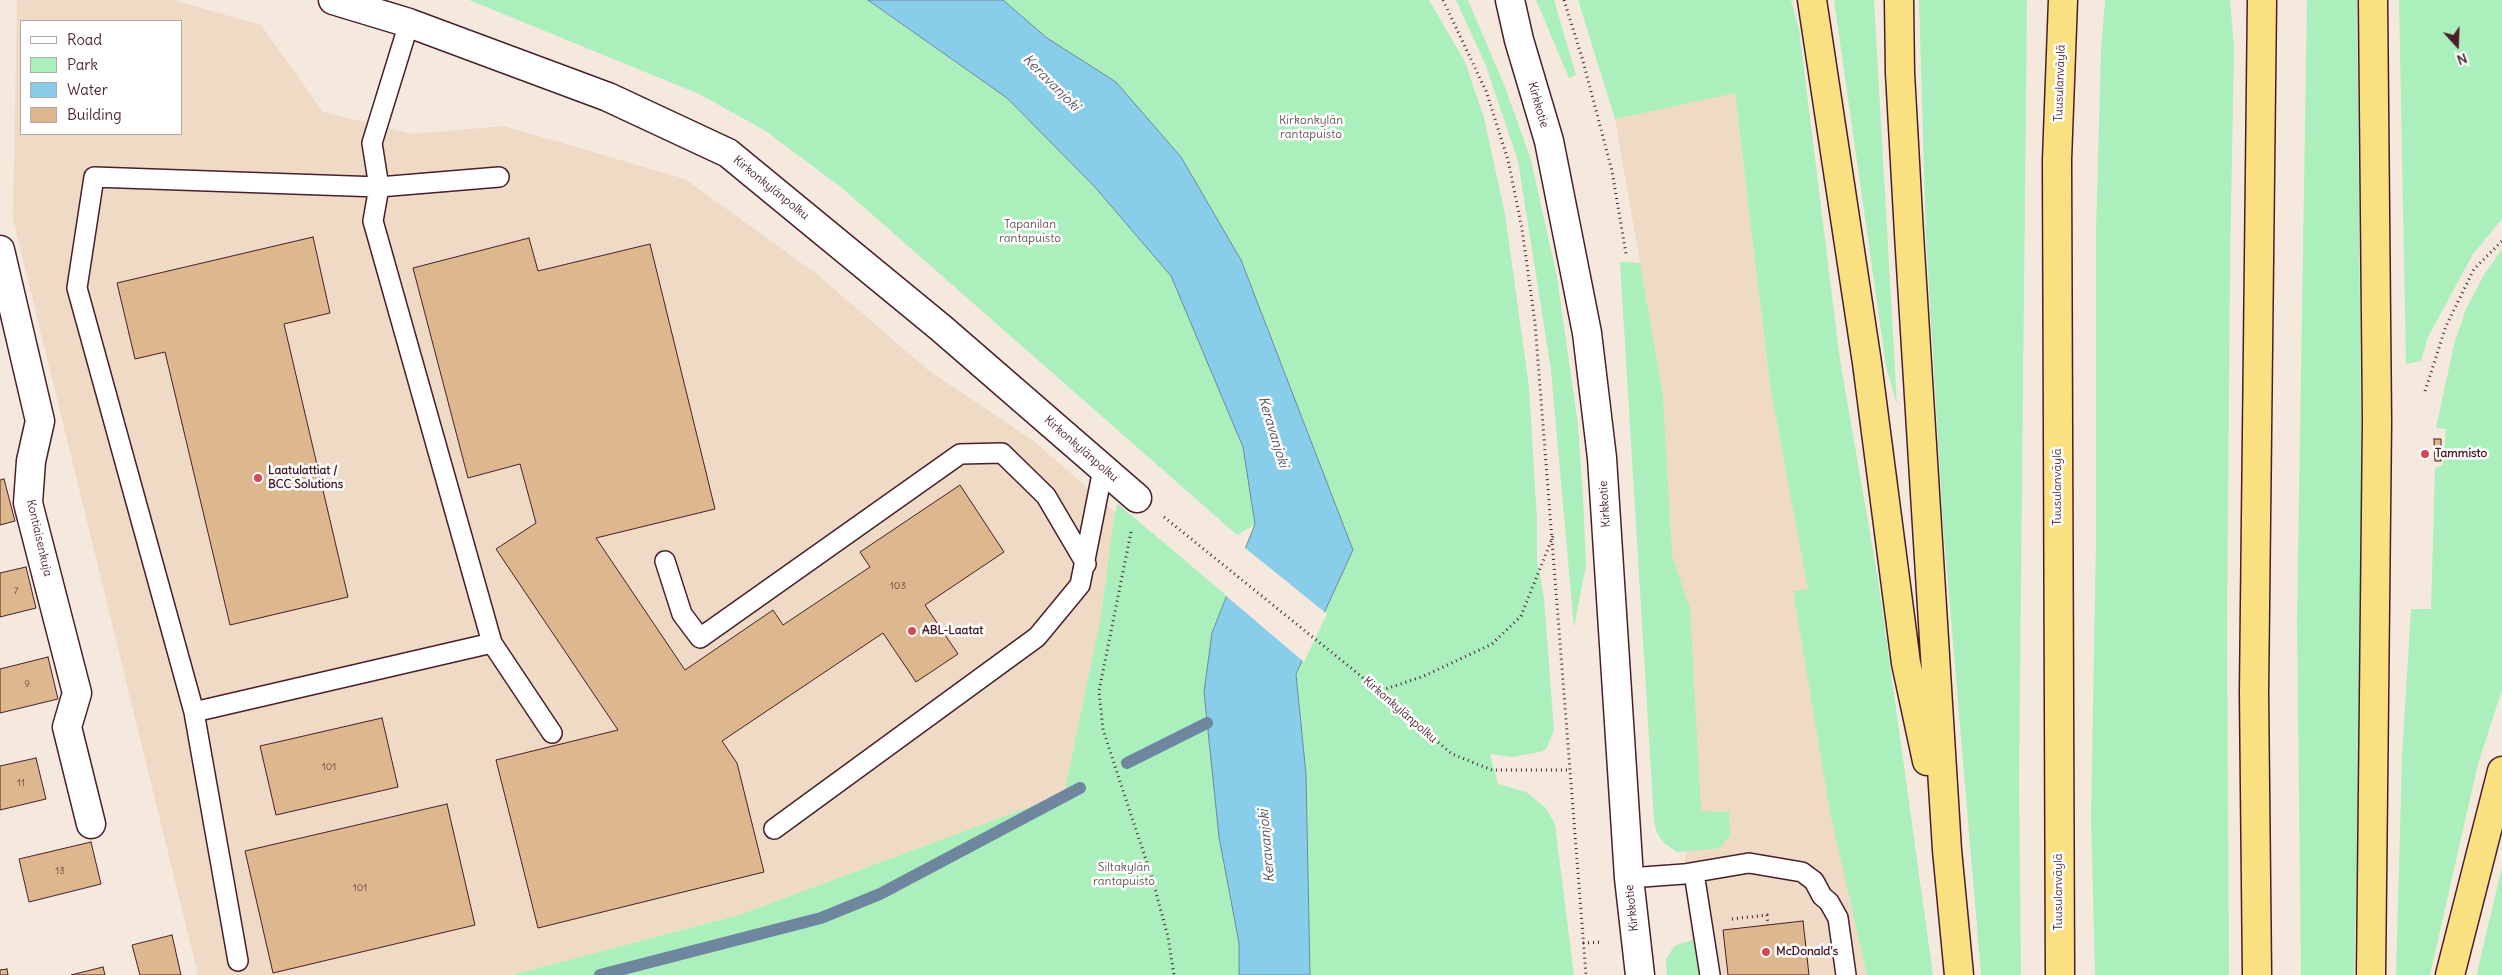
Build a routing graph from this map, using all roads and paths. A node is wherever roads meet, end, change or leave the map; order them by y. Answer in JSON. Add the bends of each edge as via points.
{"nodes":[{"id":1,"x":333,"y":0,"type":"edge"},
{"id":2,"x":1443,"y":0,"type":"edge"},
{"id":3,"x":1498,"y":0,"type":"edge"},
{"id":4,"x":1510,"y":0,"type":"edge"},
{"id":5,"x":1564,"y":0,"type":"edge"},
{"id":6,"x":1812,"y":0,"type":"edge"},
{"id":7,"x":1900,"y":0,"type":"edge"},
{"id":8,"x":2063,"y":0,"type":"edge"},
{"id":9,"x":2262,"y":0,"type":"edge"},
{"id":10,"x":2372,"y":0,"type":"edge"},
{"id":11,"x":409,"y":23,"type":"junction"},
{"id":12,"x":1519,"y":40,"type":"junction"},
{"id":13,"x":499,"y":177,"type":"dead end"},
{"id":14,"x":379,"y":187,"type":"junction"},
{"id":15,"x":2502,"y":241,"type":"edge"},
{"id":16,"x":0,"y":250,"type":"edge"},
{"id":17,"x":1626,"y":254,"type":"dead end"},
{"id":18,"x":2425,"y":391,"type":"dead end"},
{"id":19,"x":1103,"y":469,"type":"junction"},
{"id":20,"x":1137,"y":498,"type":"joint"},
{"id":21,"x":1185,"y":532,"type":"dead end"},
{"id":22,"x":1553,"y":536,"type":"junction"},
{"id":23,"x":665,"y":561,"type":"dead end"},
{"id":24,"x":1086,"y":564,"type":"junction"},
{"id":25,"x":492,"y":643,"type":"junction"},
{"id":26,"x":1377,"y":692,"type":"junction"},
{"id":27,"x":194,"y":712,"type":"junction"},
{"id":28,"x":552,"y":733,"type":"dead end"},
{"id":29,"x":1571,"y":770,"type":"junction"},
{"id":30,"x":2502,"y":771,"type":"edge"},
{"id":31,"x":92,"y":824,"type":"dead end"},
{"id":32,"x":774,"y":829,"type":"dead end"},
{"id":33,"x":1946,"y":850,"type":"junction"},
{"id":34,"x":1694,"y":873,"type":"junction"},
{"id":35,"x":1629,"y":878,"type":"junction"},
{"id":36,"x":238,"y":961,"type":"dead end"},
{"id":37,"x":1174,"y":975,"type":"edge"},
{"id":38,"x":1586,"y":975,"type":"edge"},
{"id":39,"x":1640,"y":975,"type":"edge"},
{"id":40,"x":1710,"y":975,"type":"edge"},
{"id":41,"x":1846,"y":975,"type":"edge"},
{"id":42,"x":1959,"y":975,"type":"edge"},
{"id":43,"x":2060,"y":975,"type":"edge"},
{"id":44,"x":2256,"y":975,"type":"edge"},
{"id":45,"x":2371,"y":975,"type":"edge"},
{"id":46,"x":2450,"y":975,"type":"edge"}],
"edges":[{"from":1,"to":11,"type":"street","name":"Kirkonkylänpolku"},
{"from":2,"to":22,"type":"path","via":[[1486,91],[1508,160],[1536,323]]},
{"from":3,"to":12,"type":"street","name":"Kirkkotie"},
{"from":4,"to":12,"type":"street","name":"Kirkkotie"},
{"from":5,"to":17,"type":"path","via":[[1612,171]]},
{"from":6,"to":33,"type":"highway","via":[[1867,363],[1906,663]]},
{"from":7,"to":33,"type":"highway","via":[[1900,73]]},
{"from":8,"to":43,"type":"highway","name":"Tuusulanväylä","via":[[2057,160]]},
{"from":9,"to":44,"type":"highway","via":[[2254,692]]},
{"from":10,"to":45,"type":"highway","via":[[2377,420]]},
{"from":11,"to":14,"type":"lane","via":[[372,143]]},
{"from":11,"to":19,"type":"street","name":"Kirkonkylänpolku","via":[[608,98],[728,154],[941,328]]},
{"from":12,"to":35,"type":"street","name":"Kirkkotie","via":[[1548,141],[1587,333],[1602,458]]},
{"from":13,"to":14,"type":"lane"},
{"from":14,"to":25,"type":"lane","via":[[373,221]]},
{"from":14,"to":27,"type":"lane","via":[[94,177],[77,288]]},
{"from":15,"to":18,"type":"path","via":[[2474,269],[2446,326]]},
{"from":16,"to":31,"type":"street","name":"Kontiaisenkuja","via":[[40,421],[31,461],[28,503],[77,693],[66,727]]},
{"from":19,"to":20,"type":"street","name":"Kirkonkylänpolku"},
{"from":19,"to":24,"type":"lane"},
{"from":20,"to":37,"type":"path","via":[[1098,691],[1103,730],[1152,878],[1168,937]]},
{"from":21,"to":26,"type":"path","name":"Kirkonkylänpolku"},
{"from":22,"to":26,"type":"path","via":[[1521,616],[1492,644],[1424,676]]},
{"from":22,"to":29,"type":"path"},
{"from":23,"to":24,"type":"lane","via":[[682,614],[700,638],[960,454],[1002,453],[1046,496]]},
{"from":24,"to":32,"type":"lane","via":[[1080,585],[1037,637]]},
{"from":25,"to":27,"type":"lane"},
{"from":25,"to":28,"type":"lane"},
{"from":26,"to":29,"type":"path","name":"Kirkonkylänpolku","via":[[1452,754],[1492,770]]},
{"from":27,"to":36,"type":"lane"},
{"from":29,"to":38,"type":"path"},
{"from":30,"to":46,"type":"highway"},
{"from":33,"to":42,"type":"highway"},
{"from":34,"to":35,"type":"lane"},
{"from":34,"to":40,"type":"lane"},
{"from":34,"to":41,"type":"lane","via":[[1748,863],[1802,872],[1814,881],[1838,918]]},
{"from":35,"to":39,"type":"street","name":"Kirkkotie"}]}
